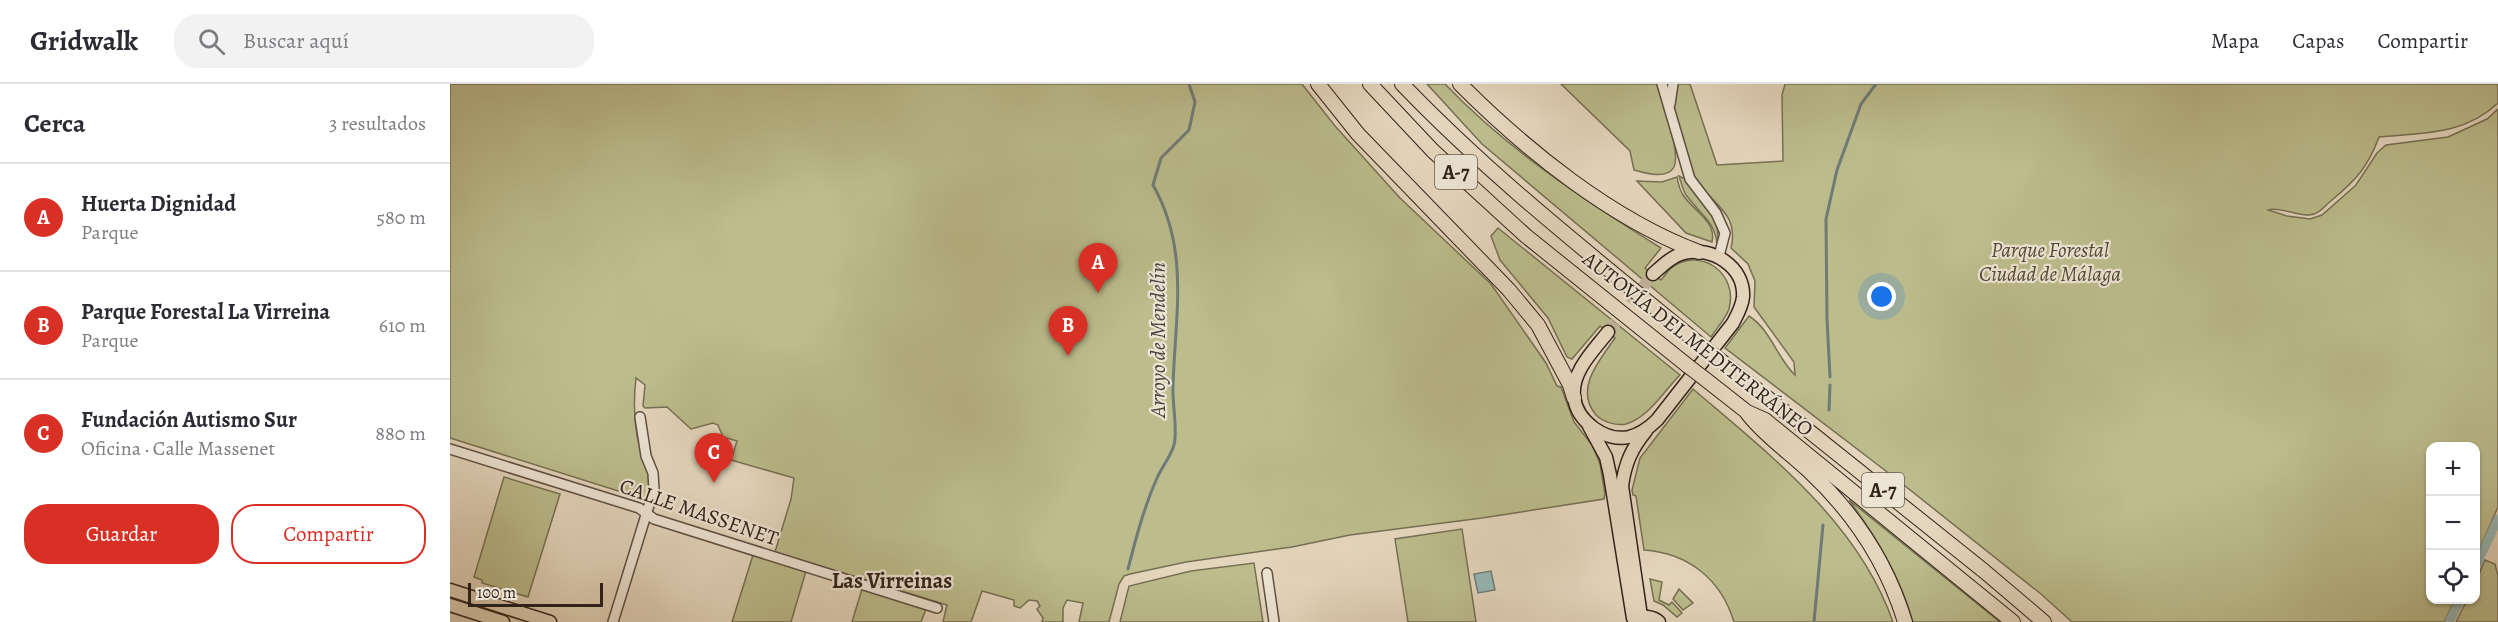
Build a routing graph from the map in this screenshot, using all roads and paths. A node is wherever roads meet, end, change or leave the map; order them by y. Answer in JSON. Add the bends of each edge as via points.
{"nodes":[{"id":1,"x":1318,"y":84,"type":"edge"},
{"id":2,"x":1370,"y":84,"type":"edge"},
{"id":3,"x":1402,"y":84,"type":"edge"},
{"id":4,"x":1460,"y":84,"type":"edge"},
{"id":5,"x":1662,"y":84,"type":"edge"},
{"id":6,"x":1673,"y":84,"type":"edge"},
{"id":7,"x":1669,"y":109,"type":"junction"},
{"id":8,"x":1699,"y":252,"type":"junction"},
{"id":9,"x":1719,"y":256,"type":"junction"},
{"id":10,"x":1653,"y":274,"type":"tunnel mouth"},
{"id":11,"x":1608,"y":332,"type":"tunnel mouth"},
{"id":12,"x":1574,"y":398,"type":"junction"},
{"id":13,"x":1747,"y":412,"type":"junction"},
{"id":14,"x":640,"y":417,"type":"dead end"},
{"id":15,"x":1589,"y":425,"type":"junction"},
{"id":16,"x":1646,"y":430,"type":"junction"},
{"id":17,"x":450,"y":449,"type":"edge"},
{"id":18,"x":645,"y":514,"type":"junction"},
{"id":19,"x":1267,"y":573,"type":"dead end"},
{"id":20,"x":450,"y":590,"type":"edge"},
{"id":21,"x":450,"y":605,"type":"edge"},
{"id":22,"x":937,"y":608,"type":"dead end"},
{"id":23,"x":1634,"y":619,"type":"edge"},
{"id":24,"x":503,"y":622,"type":"edge"},
{"id":25,"x":550,"y":622,"type":"edge"},
{"id":26,"x":613,"y":622,"type":"edge"},
{"id":27,"x":1274,"y":622,"type":"edge"},
{"id":28,"x":1659,"y":622,"type":"edge"},
{"id":29,"x":1905,"y":622,"type":"edge"},
{"id":30,"x":2013,"y":622,"type":"edge"},
{"id":31,"x":2044,"y":622,"type":"edge"}],
"edges":[{"from":1,"to":12,"type":"highway","via":[[1358,134],[1509,290],[1538,326]]},
{"from":2,"to":13,"type":"highway","name":"AUTOVÍA DEL MEDITERRÁNEO","number":"A-7","bridge":true,"via":[[1433,150],[1526,236]]},
{"from":3,"to":31,"type":"highway","name":"AUTOVÍA DEL MEDITERRÁNEO","number":"A-7","bridge":true,"via":[[1449,133],[1544,216]]},
{"from":4,"to":8,"type":"highway","via":[[1522,140],[1583,186],[1656,234]]},
{"from":5,"to":7,"type":"street"},
{"from":6,"to":7,"type":"street"},
{"from":7,"to":9,"type":"street","via":[[1690,180],[1716,213],[1725,233]]},
{"from":8,"to":9,"type":"main road"},
{"from":8,"to":10,"type":"main road","via":[[1675,256]]},
{"from":9,"to":16,"type":"main road","via":[[1735,271],[1742,285],[1742,306],[1733,323]]},
{"from":11,"to":12,"type":"main road","via":[[1577,375]]},
{"from":12,"to":15,"type":"main road"},
{"from":13,"to":29,"type":"highway","via":[[1849,513],[1882,564]]},
{"from":13,"to":30,"type":"highway","name":"AUTOVÍA DEL MEDITERRÁNEO","number":"A-7","via":[[1765,420]]},
{"from":14,"to":18,"type":"street","via":[[654,489]]},
{"from":15,"to":16,"type":"main road","via":[[1615,437],[1629,437]]},
{"from":15,"to":23,"type":"main road","via":[[1610,475]]},
{"from":16,"to":23,"type":"main road","via":[[1631,451],[1622,486]]},
{"from":17,"to":18,"type":"street","name":"CALLE MASSENET","via":[[639,508]]},
{"from":18,"to":22,"type":"street","name":"CALLE MASSENET"},
{"from":18,"to":26,"type":"street"},
{"from":19,"to":27,"type":"street"},
{"from":20,"to":25,"type":"main road"},
{"from":21,"to":24,"type":"main road"},
{"from":23,"to":28,"type":"main road"}]}
